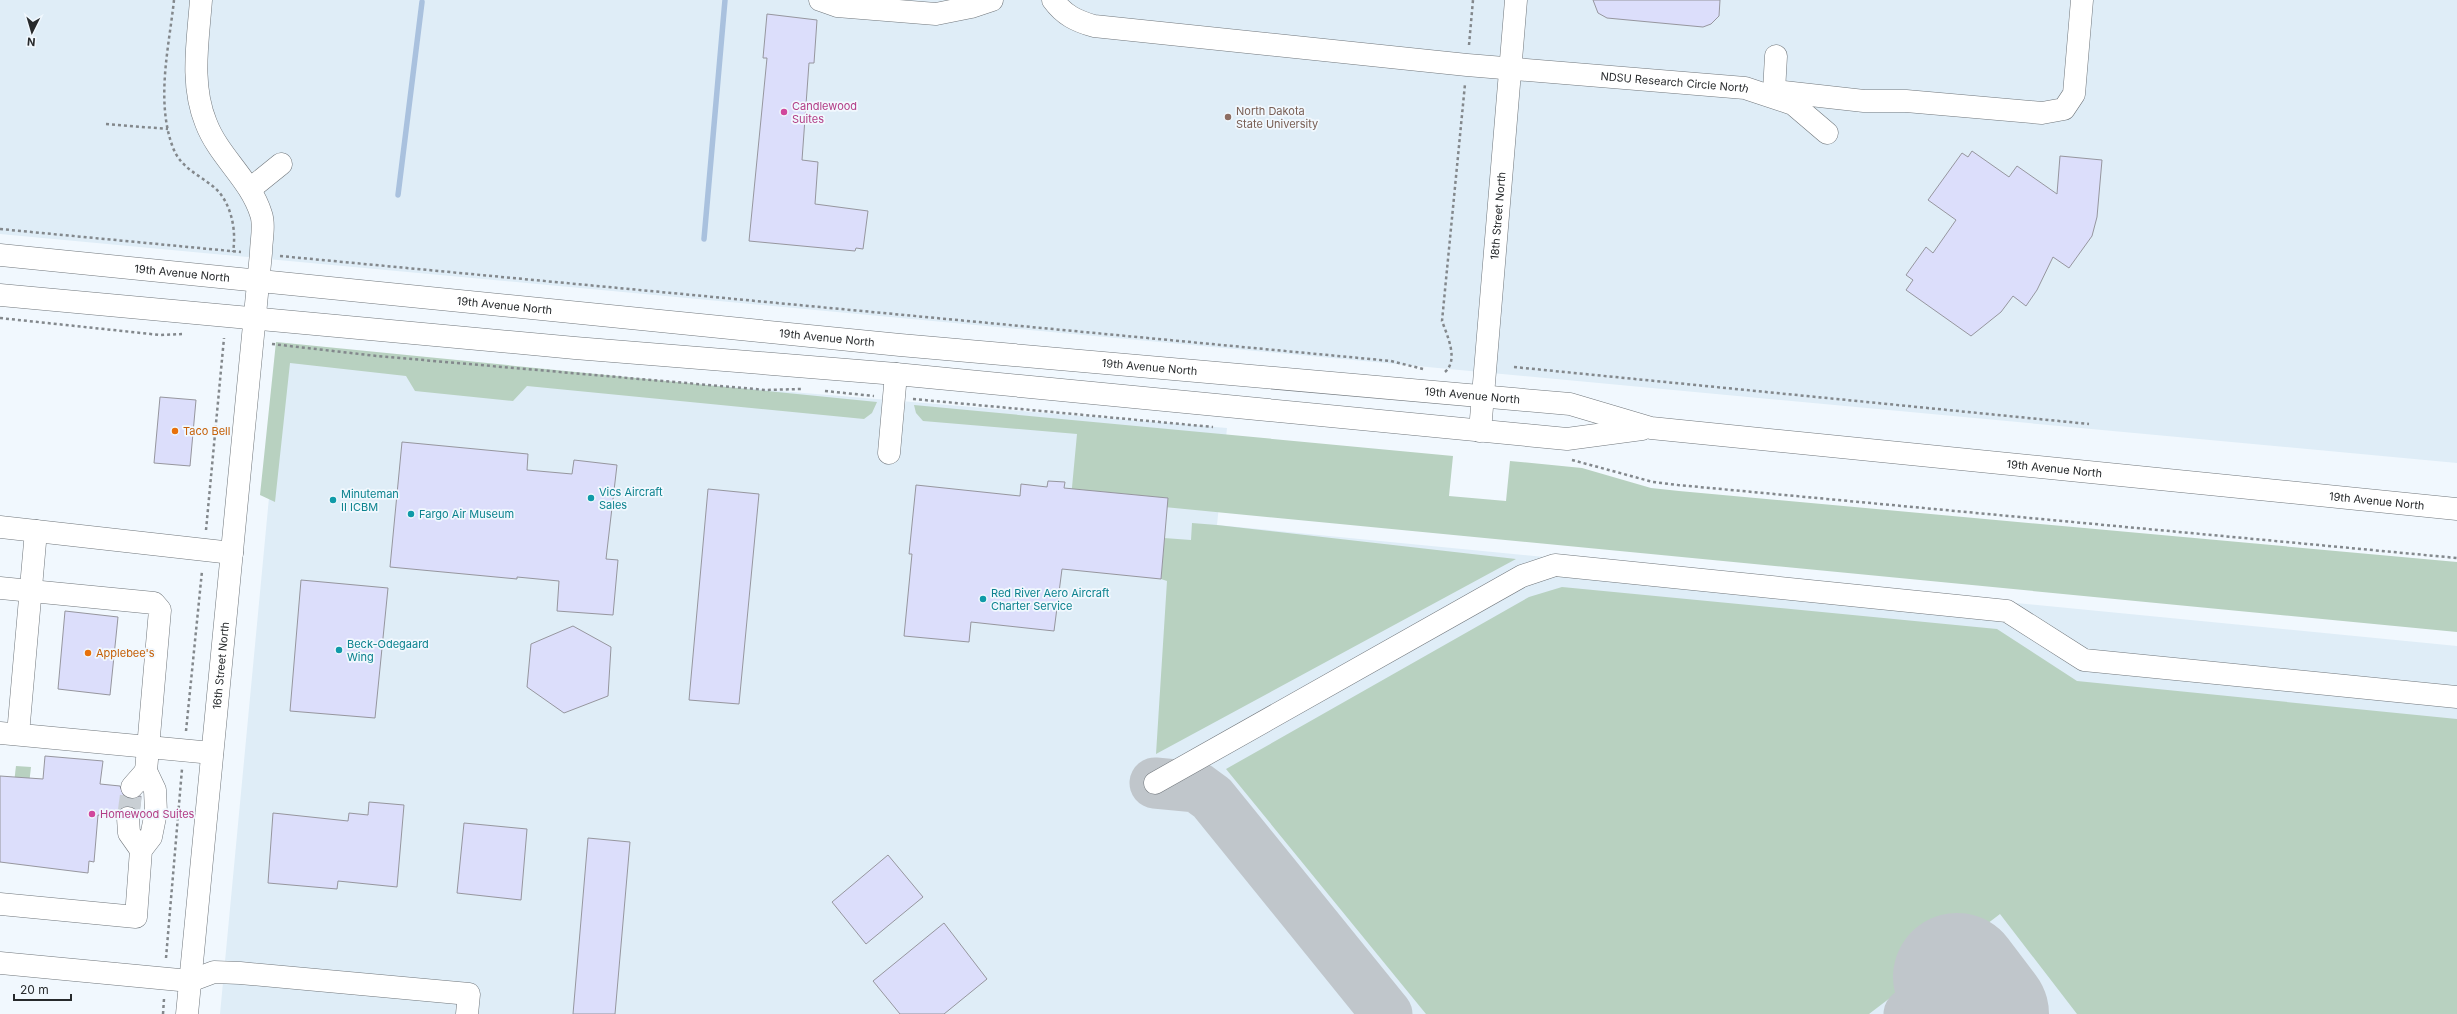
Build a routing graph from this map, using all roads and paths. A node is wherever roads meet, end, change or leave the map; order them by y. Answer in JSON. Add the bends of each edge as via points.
{"nodes":[{"id":1,"x":202,"y":0,"type":"edge"},
{"id":2,"x":820,"y":0,"type":"edge"},
{"id":3,"x":992,"y":0,"type":"edge"},
{"id":4,"x":1053,"y":0,"type":"edge"},
{"id":5,"x":1473,"y":0,"type":"edge"},
{"id":6,"x":1516,"y":0,"type":"edge"},
{"id":7,"x":2082,"y":0,"type":"edge"},
{"id":8,"x":1776,"y":56,"type":"dead end"},
{"id":9,"x":1467,"y":65,"type":"junction"},
{"id":10,"x":1509,"y":68,"type":"junction"},
{"id":11,"x":1745,"y":88,"type":"junction"},
{"id":12,"x":1774,"y":91,"type":"junction"},
{"id":13,"x":106,"y":124,"type":"dead end"},
{"id":14,"x":168,"y":129,"type":"dead end"},
{"id":15,"x":1827,"y":133,"type":"dead end"},
{"id":16,"x":281,"y":164,"type":"dead end"},
{"id":17,"x":250,"y":189,"type":"junction"},
{"id":18,"x":0,"y":229,"type":"edge"},
{"id":19,"x":261,"y":253,"type":"junction"},
{"id":20,"x":0,"y":256,"type":"edge"},
{"id":21,"x":257,"y":282,"type":"junction"},
{"id":22,"x":0,"y":295,"type":"edge"},
{"id":23,"x":0,"y":318,"type":"edge"},
{"id":24,"x":253,"y":318,"type":"junction"},
{"id":25,"x":189,"y":333,"type":"dead end"},
{"id":26,"x":220,"y":337,"type":"dead end"},
{"id":27,"x":224,"y":338,"type":"junction"},
{"id":28,"x":251,"y":340,"type":"junction"},
{"id":29,"x":1514,"y":367,"type":"dead end"},
{"id":30,"x":1427,"y":370,"type":"dead end"},
{"id":31,"x":1441,"y":373,"type":"dead end"},
{"id":32,"x":896,"y":374,"type":"junction"},
{"id":33,"x":804,"y":388,"type":"dead end"},
{"id":34,"x":820,"y":390,"type":"dead end"},
{"id":35,"x":895,"y":398,"type":"junction"},
{"id":36,"x":1482,"y":398,"type":"junction"},
{"id":37,"x":2089,"y":424,"type":"dead end"},
{"id":38,"x":1220,"y":428,"type":"dead end"},
{"id":39,"x":1651,"y":428,"type":"junction"},
{"id":40,"x":1480,"y":431,"type":"junction"},
{"id":41,"x":889,"y":453,"type":"dead end"},
{"id":42,"x":1565,"y":460,"type":"dead end"},
{"id":43,"x":2457,"y":509,"type":"edge"},
{"id":44,"x":0,"y":527,"type":"edge"},
{"id":45,"x":36,"y":531,"type":"junction"},
{"id":46,"x":204,"y":550,"type":"junction"},
{"id":47,"x":232,"y":554,"type":"junction"},
{"id":48,"x":2457,"y":558,"type":"edge"},
{"id":49,"x":0,"y":588,"type":"edge"},
{"id":50,"x":31,"y":591,"type":"junction"},
{"id":51,"x":2457,"y":697,"type":"edge"},
{"id":52,"x":9,"y":733,"type":"edge"},
{"id":53,"x":148,"y":747,"type":"junction"},
{"id":54,"x":184,"y":750,"type":"junction"},
{"id":55,"x":212,"y":753,"type":"junction"},
{"id":56,"x":1155,"y":783,"type":"dead end"},
{"id":57,"x":128,"y":818,"type":"tunnel mouth"},
{"id":58,"x":141,"y":850,"type":"junction"},
{"id":59,"x":0,"y":904,"type":"edge"},
{"id":60,"x":0,"y":963,"type":"edge"},
{"id":61,"x":167,"y":978,"type":"junction"},
{"id":62,"x":190,"y":981,"type":"junction"},
{"id":63,"x":163,"y":1014,"type":"edge"},
{"id":64,"x":187,"y":1014,"type":"edge"},
{"id":65,"x":467,"y":1014,"type":"edge"}],
"edges":[{"from":1,"to":17,"type":"main road","name":"16th Street North","via":[[195,70],[198,98],[206,124],[221,152]]},
{"from":2,"to":3,"type":"main road","via":[[837,6],[936,14]]},
{"from":4,"to":9,"type":"main road","name":"NDSU Research Circle North","via":[[1061,12],[1094,26]]},
{"from":5,"to":9,"type":"path"},
{"from":6,"to":10,"type":"main road","name":"18th Street North"},
{"from":7,"to":12,"type":"main road","via":[[2074,94],[2064,109],[2042,114],[1906,101],[1864,101]]},
{"from":8,"to":12,"type":"main road"},
{"from":9,"to":10,"type":"main road","name":"NDSU Research Circle North"},
{"from":9,"to":31,"type":"path","via":[[1442,321],[1451,345],[1450,363],[1447,372]]},
{"from":10,"to":11,"type":"main road","name":"NDSU Research Circle North"},
{"from":10,"to":36,"type":"main road","name":"18th Street North"},
{"from":11,"to":12,"type":"main road"},
{"from":11,"to":15,"type":"main road","name":"NDSU Research Circle North","via":[[1793,104]]},
{"from":13,"to":14,"type":"path"},
{"from":16,"to":17,"type":"main road"},
{"from":17,"to":19,"type":"main road","name":"16th Street North","via":[[262,215]]},
{"from":18,"to":19,"type":"path"},
{"from":19,"to":21,"type":"main road","name":"16th Street North"},
{"from":19,"to":30,"type":"path","via":[[1383,361]]},
{"from":20,"to":21,"type":"main road","name":"19th Avenue North"},
{"from":21,"to":24,"type":"main road","name":"16th Street North"},
{"from":21,"to":36,"type":"main road","name":"19th Avenue North","via":[[900,346]]},
{"from":22,"to":24,"type":"main road","name":"19th Avenue North"},
{"from":23,"to":25,"type":"path","via":[[160,335]]},
{"from":24,"to":28,"type":"main road","name":"16th Street North"},
{"from":24,"to":32,"type":"main road","name":"19th Avenue North"},
{"from":26,"to":27,"type":"path"},
{"from":27,"to":28,"type":"path"},
{"from":27,"to":46,"type":"path"},
{"from":28,"to":33,"type":"path","via":[[377,356],[608,377],[766,390]]},
{"from":28,"to":47,"type":"main road","name":"16th Street North"},
{"from":29,"to":37,"type":"path"},
{"from":32,"to":35,"type":"main road"},
{"from":32,"to":40,"type":"main road","name":"19th Avenue North"},
{"from":34,"to":35,"type":"path"},
{"from":35,"to":38,"type":"path"},
{"from":35,"to":41,"type":"main road"},
{"from":36,"to":39,"type":"main road","name":"19th Avenue North","via":[[1570,404]]},
{"from":36,"to":40,"type":"main road","name":"18th Street North"},
{"from":39,"to":40,"type":"main road","name":"19th Avenue North","via":[[1567,439]]},
{"from":39,"to":43,"type":"main road","name":"19th Avenue North"},
{"from":42,"to":48,"type":"path","via":[[1580,461],[1653,482],[1678,485]]},
{"from":44,"to":45,"type":"main road"},
{"from":45,"to":46,"type":"main road"},
{"from":45,"to":50,"type":"main road"},
{"from":46,"to":47,"type":"main road"},
{"from":46,"to":54,"type":"path"},
{"from":47,"to":55,"type":"main road","name":"16th Street North"},
{"from":49,"to":50,"type":"main road"},
{"from":50,"to":52,"type":"main road"},
{"from":50,"to":53,"type":"main road","via":[[154,603],[160,610]]},
{"from":51,"to":56,"type":"main road","via":[[2084,660],[2007,611],[1555,565],[1522,576]]},
{"from":52,"to":53,"type":"main road"},
{"from":53,"to":54,"type":"main road"},
{"from":53,"to":58,"type":"main road","via":[[139,779],[155,790],[156,812],[151,837]]},
{"from":54,"to":55,"type":"main road"},
{"from":54,"to":61,"type":"path","via":[[165,959]]},
{"from":55,"to":62,"type":"main road","name":"16th Street North"},
{"from":57,"to":58,"type":"main road","via":[[129,833]]},
{"from":58,"to":59,"type":"main road","via":[[136,917]]},
{"from":60,"to":61,"type":"main road"},
{"from":61,"to":62,"type":"main road"},
{"from":61,"to":63,"type":"path"},
{"from":62,"to":64,"type":"main road","name":"16th Street North"},
{"from":62,"to":65,"type":"main road","via":[[214,972],[240,973],[469,994]]}]}
